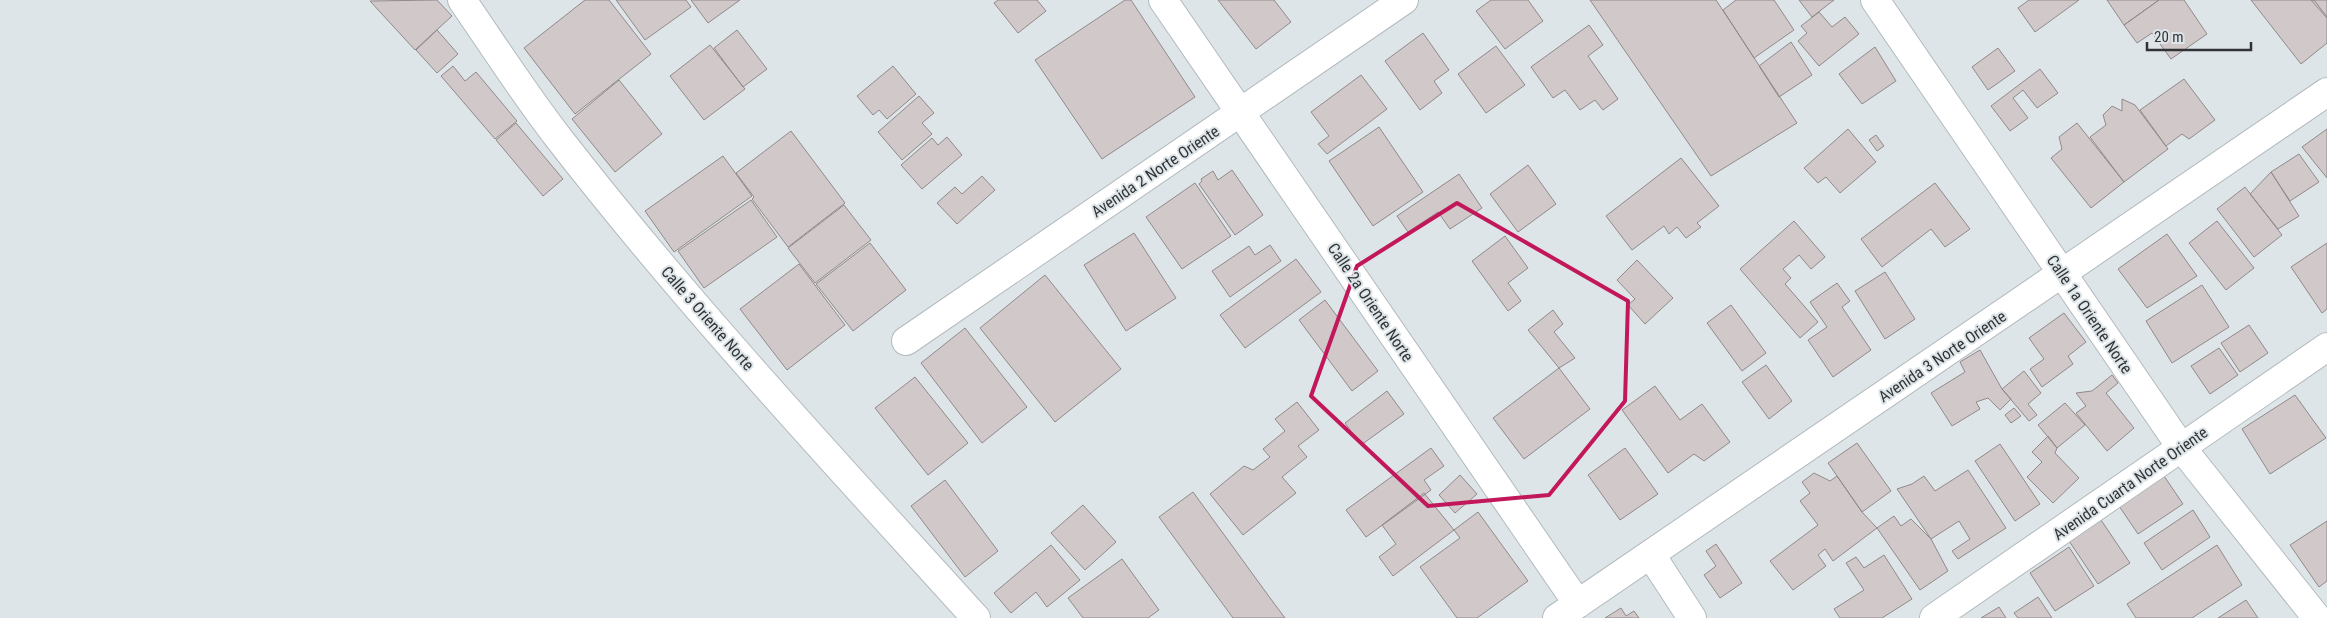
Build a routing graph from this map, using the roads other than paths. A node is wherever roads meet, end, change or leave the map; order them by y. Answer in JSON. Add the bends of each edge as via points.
{"nodes":[{"id":1,"x":462,"y":0,"type":"edge"},
{"id":2,"x":1163,"y":0,"type":"edge"},
{"id":3,"x":1404,"y":0,"type":"edge"},
{"id":4,"x":1875,"y":0,"type":"edge"},
{"id":5,"x":2327,"y":92,"type":"edge"},
{"id":6,"x":1240,"y":112,"type":"junction"},
{"id":7,"x":2062,"y":274,"type":"junction"},
{"id":8,"x":906,"y":341,"type":"dead end"},
{"id":9,"x":2327,"y":347,"type":"edge"},
{"id":10,"x":2181,"y":448,"type":"junction"},
{"id":11,"x":1650,"y":554,"type":"junction"},
{"id":12,"x":1568,"y":611,"type":"edge"},
{"id":13,"x":976,"y":618,"type":"edge"},
{"id":14,"x":1692,"y":618,"type":"edge"},
{"id":15,"x":1934,"y":618,"type":"edge"},
{"id":16,"x":2317,"y":618,"type":"edge"}],
"edges":[{"from":1,"to":13,"type":"street","name":"Calle 3 Oriente Norte","via":[[555,134],[644,245]]},
{"from":2,"to":6,"type":"street","name":"Calle 2a Oriente Norte"},
{"from":3,"to":6,"type":"street","name":"Avenida 2 Norte Oriente"},
{"from":4,"to":7,"type":"street","name":"Calle 1a Oriente Norte"},
{"from":5,"to":7,"type":"street","name":"Avenida 3 Norte Oriente"},
{"from":6,"to":8,"type":"street","name":"Avenida 2 Norte Oriente"},
{"from":6,"to":12,"type":"street","name":"Calle 2a Oriente Norte"},
{"from":7,"to":10,"type":"street","name":"Calle 1a Oriente Norte"},
{"from":7,"to":11,"type":"street","name":"Avenida 3 Norte Oriente"},
{"from":9,"to":10,"type":"street","name":"Avenida Cuarta Norte Oriente"},
{"from":10,"to":15,"type":"street","name":"Avenida Cuarta Norte Oriente"},
{"from":10,"to":16,"type":"street","name":"Calle 1a Oriente Norte"},
{"from":11,"to":12,"type":"street","name":"Avenida 3 Norte Oriente"},
{"from":11,"to":14,"type":"street"}]}
